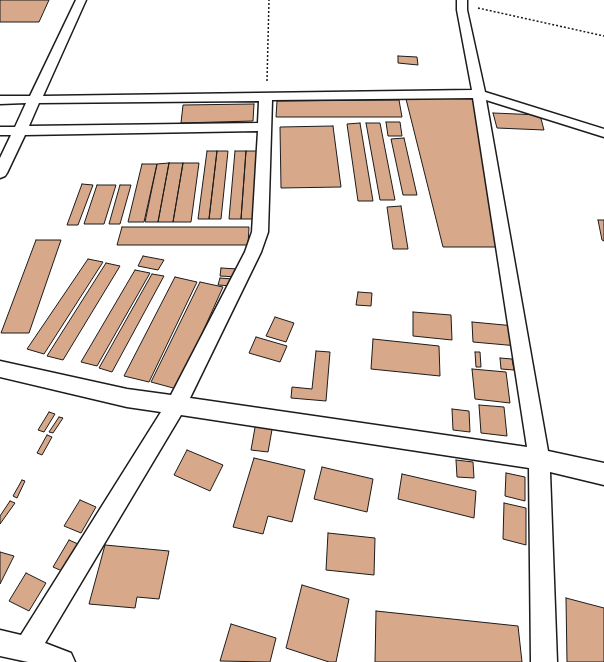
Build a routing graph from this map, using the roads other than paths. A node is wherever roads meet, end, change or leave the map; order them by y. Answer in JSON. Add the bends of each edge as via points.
{"nodes":[{"id":1,"x":80,"y":0,"type":"edge"},
{"id":2,"x":461,"y":2,"type":"edge"},
{"id":3,"x":479,"y":94,"type":"junction"},
{"id":4,"x":266,"y":97,"type":"junction"},
{"id":5,"x":34,"y":99,"type":"junction"},
{"id":6,"x":0,"y":100,"type":"edge"},
{"id":7,"x":265,"y":127,"type":"junction"},
{"id":8,"x":0,"y":131,"type":"edge"},
{"id":9,"x":20,"y":131,"type":"junction"},
{"id":10,"x":604,"y":133,"type":"edge"},
{"id":11,"x":0,"y":173,"type":"edge"},
{"id":12,"x":0,"y":369,"type":"edge"},
{"id":13,"x":176,"y":405,"type":"junction"},
{"id":14,"x":539,"y":458,"type":"junction"},
{"id":15,"x":604,"y":474,"type":"edge"},
{"id":16,"x":0,"y":643,"type":"edge"},
{"id":17,"x":27,"y":649,"type":"junction"},
{"id":18,"x":62,"y":662,"type":"edge"},
{"id":19,"x":544,"y":662,"type":"edge"}],
"edges":[{"from":1,"to":5,"type":"street"},
{"from":2,"to":3,"type":"street"},
{"from":3,"to":4,"type":"street"},
{"from":3,"to":10,"type":"street"},
{"from":3,"to":14,"type":"street"},
{"from":4,"to":5,"type":"street"},
{"from":4,"to":7,"type":"street"},
{"from":5,"to":6,"type":"street"},
{"from":5,"to":9,"type":"street"},
{"from":7,"to":9,"type":"street"},
{"from":7,"to":13,"type":"street","via":[[260,232],[254,252]]},
{"from":8,"to":9,"type":"street"},
{"from":9,"to":11,"type":"street"},
{"from":12,"to":13,"type":"street","via":[[127,398]]},
{"from":13,"to":14,"type":"street"},
{"from":13,"to":17,"type":"street"},
{"from":14,"to":15,"type":"street"},
{"from":14,"to":19,"type":"street"},
{"from":16,"to":17,"type":"street"},
{"from":17,"to":18,"type":"street"}]}
